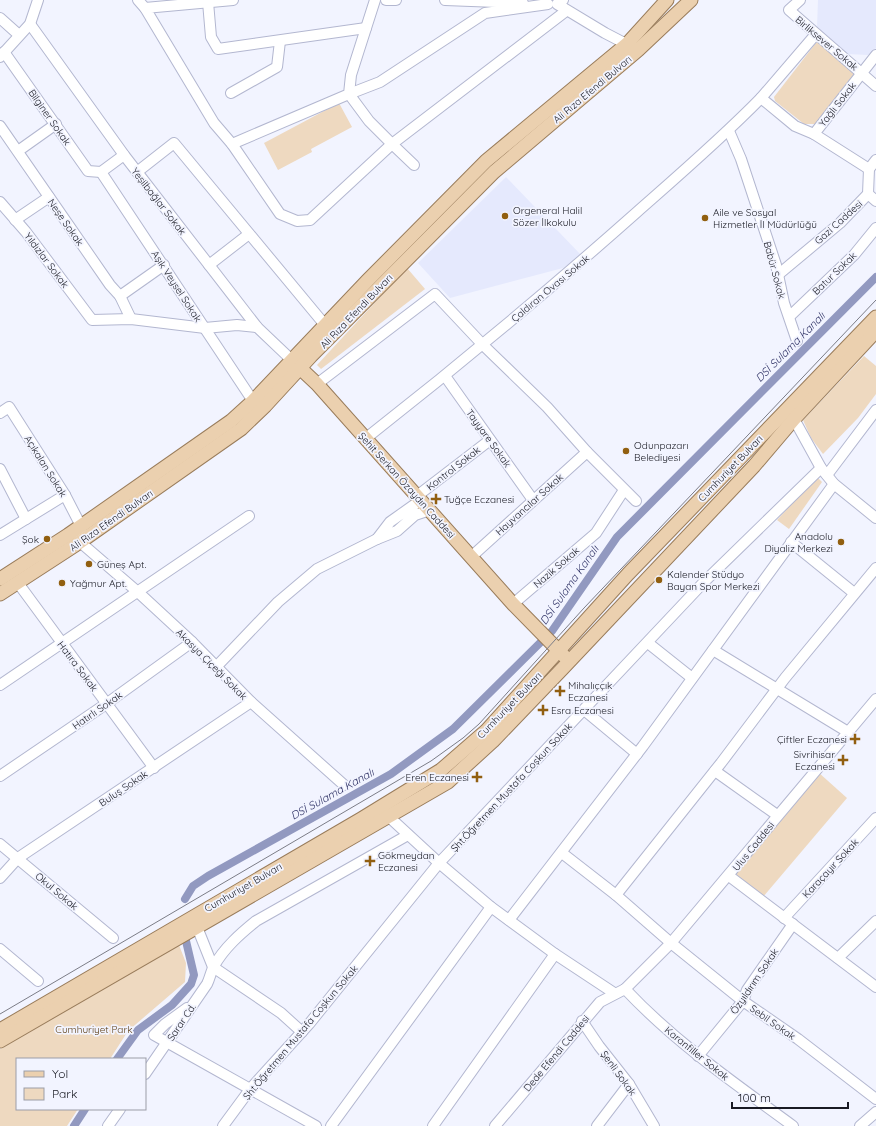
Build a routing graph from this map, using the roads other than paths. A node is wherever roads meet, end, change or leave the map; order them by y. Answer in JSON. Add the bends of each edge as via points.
{"nodes":[{"id":1,"x":38,"y":0,"type":"edge"},
{"id":2,"x":233,"y":0,"type":"edge"},
{"id":3,"x":375,"y":0,"type":"edge"},
{"id":4,"x":386,"y":0,"type":"edge"},
{"id":5,"x":396,"y":0,"type":"edge"},
{"id":6,"x":445,"y":0,"type":"edge"},
{"id":7,"x":667,"y":0,"type":"edge"},
{"id":8,"x":691,"y":0,"type":"edge"},
{"id":9,"x":800,"y":0,"type":"edge"},
{"id":10,"x":208,"y":2,"type":"junction"},
{"id":11,"x":556,"y":3,"type":"edge"},
{"id":12,"x":142,"y":4,"type":"edge"},
{"id":13,"x":566,"y":11,"type":"junction"},
{"id":14,"x":0,"y":18,"type":"edge"},
{"id":15,"x":30,"y":24,"type":"junction"},
{"id":16,"x":366,"y":28,"type":"junction"},
{"id":17,"x":816,"y":34,"type":"junction"},
{"id":18,"x":19,"y":35,"type":"junction"},
{"id":19,"x":280,"y":41,"type":"junction"},
{"id":20,"x":632,"y":47,"type":"junction"},
{"id":21,"x":2,"y":54,"type":"edge"},
{"id":22,"x":876,"y":55,"type":"edge"},
{"id":23,"x":862,"y":72,"type":"junction"},
{"id":24,"x":876,"y":86,"type":"edge"},
{"id":25,"x":231,"y":93,"type":"dead end"},
{"id":26,"x":349,"y":94,"type":"junction"},
{"id":27,"x":761,"y":98,"type":"junction"},
{"id":28,"x":56,"y":124,"type":"junction"},
{"id":29,"x":0,"y":126,"type":"edge"},
{"id":30,"x":729,"y":131,"type":"junction"},
{"id":31,"x":814,"y":134,"type":"junction"},
{"id":32,"x":232,"y":144,"type":"junction"},
{"id":33,"x":392,"y":144,"type":"junction"},
{"id":34,"x":18,"y":151,"type":"junction"},
{"id":35,"x":124,"y":155,"type":"junction"},
{"id":36,"x":876,"y":160,"type":"edge"},
{"id":37,"x":414,"y":165,"type":"dead end"},
{"id":38,"x":869,"y":169,"type":"junction"},
{"id":39,"x":101,"y":172,"type":"junction"},
{"id":40,"x":137,"y":172,"type":"junction"},
{"id":41,"x":868,"y":194,"type":"junction"},
{"id":42,"x":49,"y":197,"type":"junction"},
{"id":43,"x":0,"y":202,"type":"edge"},
{"id":44,"x":876,"y":202,"type":"edge"},
{"id":45,"x":15,"y":220,"type":"junction"},
{"id":46,"x":876,"y":228,"type":"edge"},
{"id":47,"x":249,"y":234,"type":"junction"},
{"id":48,"x":164,"y":265,"type":"junction"},
{"id":49,"x":208,"y":265,"type":"junction"},
{"id":50,"x":778,"y":274,"type":"junction"},
{"id":51,"x":120,"y":296,"type":"junction"},
{"id":52,"x":790,"y":316,"type":"junction"},
{"id":53,"x":876,"y":317,"type":"edge"},
{"id":54,"x":131,"y":320,"type":"junction"},
{"id":55,"x":325,"y":325,"type":"junction"},
{"id":56,"x":257,"y":327,"type":"junction"},
{"id":57,"x":205,"y":328,"type":"junction"},
{"id":58,"x":876,"y":331,"type":"edge"},
{"id":59,"x":797,"y":341,"type":"dead end"},
{"id":60,"x":482,"y":345,"type":"junction"},
{"id":61,"x":296,"y":364,"type":"junction"},
{"id":62,"x":445,"y":376,"type":"junction"},
{"id":63,"x":316,"y":384,"type":"junction"},
{"id":64,"x":253,"y":401,"type":"junction"},
{"id":65,"x":876,"y":410,"type":"edge"},
{"id":66,"x":0,"y":412,"type":"edge"},
{"id":67,"x":794,"y":420,"type":"junction"},
{"id":68,"x":365,"y":439,"type":"junction"},
{"id":69,"x":490,"y":440,"type":"junction"},
{"id":70,"x":587,"y":452,"type":"junction"},
{"id":71,"x":0,"y":469,"type":"edge"},
{"id":72,"x":824,"y":471,"type":"junction"},
{"id":73,"x":834,"y":484,"type":"junction"},
{"id":74,"x":624,"y":490,"type":"junction"},
{"id":75,"x":65,"y":495,"type":"junction"},
{"id":76,"x":533,"y":500,"type":"junction"},
{"id":77,"x":636,"y":501,"type":"dead end"},
{"id":78,"x":423,"y":502,"type":"junction"},
{"id":79,"x":249,"y":516,"type":"dead end"},
{"id":80,"x":876,"y":518,"type":"edge"},
{"id":81,"x":26,"y":519,"type":"junction"},
{"id":82,"x":81,"y":526,"type":"junction"},
{"id":83,"x":0,"y":536,"type":"edge"},
{"id":84,"x":80,"y":542,"type":"junction"},
{"id":85,"x":791,"y":542,"type":"junction"},
{"id":86,"x":471,"y":557,"type":"junction"},
{"id":87,"x":876,"y":568,"type":"edge"},
{"id":88,"x":2,"y":574,"type":"edge"},
{"id":89,"x":18,"y":583,"type":"junction"},
{"id":90,"x":139,"y":592,"type":"junction"},
{"id":91,"x":854,"y":593,"type":"junction"},
{"id":92,"x":0,"y":594,"type":"edge"},
{"id":93,"x":513,"y":604,"type":"junction"},
{"id":94,"x":192,"y":642,"type":"junction"},
{"id":95,"x":648,"y":643,"type":"junction"},
{"id":96,"x":61,"y":644,"type":"junction"},
{"id":97,"x":713,"y":650,"type":"junction"},
{"id":98,"x":559,"y":651,"type":"junction"},
{"id":99,"x":569,"y":661,"type":"junction"},
{"id":100,"x":216,"y":667,"type":"junction"},
{"id":101,"x":692,"y":678,"type":"junction"},
{"id":102,"x":0,"y":685,"type":"edge"},
{"id":103,"x":777,"y":688,"type":"junction"},
{"id":104,"x":876,"y":699,"type":"edge"},
{"id":105,"x":251,"y":702,"type":"junction"},
{"id":106,"x":106,"y":704,"type":"junction"},
{"id":107,"x":584,"y":710,"type":"junction"},
{"id":108,"x":848,"y":732,"type":"junction"},
{"id":109,"x":637,"y":754,"type":"junction"},
{"id":110,"x":154,"y":768,"type":"junction"},
{"id":111,"x":715,"y":771,"type":"junction"},
{"id":112,"x":0,"y":776,"type":"edge"},
{"id":113,"x":344,"y":785,"type":"dead end"},
{"id":114,"x":387,"y":815,"type":"junction"},
{"id":115,"x":777,"y":815,"type":"junction"},
{"id":116,"x":876,"y":818,"type":"edge"},
{"id":117,"x":408,"y":834,"type":"junction"},
{"id":118,"x":0,"y":844,"type":"edge"},
{"id":119,"x":562,"y":853,"type":"junction"},
{"id":120,"x":18,"y":858,"type":"junction"},
{"id":121,"x":439,"y":864,"type":"junction"},
{"id":122,"x":729,"y":876,"type":"junction"},
{"id":123,"x":0,"y":878,"type":"edge"},
{"id":124,"x":616,"y":895,"type":"junction"},
{"id":125,"x":491,"y":907,"type":"junction"},
{"id":126,"x":784,"y":918,"type":"junction"},
{"id":127,"x":509,"y":920,"type":"junction"},
{"id":128,"x":876,"y":921,"type":"edge"},
{"id":129,"x":793,"y":924,"type":"junction"},
{"id":130,"x":197,"y":927,"type":"junction"},
{"id":131,"x":113,"y":938,"type":"dead end"},
{"id":132,"x":671,"y":943,"type":"junction"},
{"id":133,"x":0,"y":949,"type":"edge"},
{"id":134,"x":555,"y":954,"type":"junction"},
{"id":135,"x":838,"y":958,"type":"junction"},
{"id":136,"x":213,"y":967,"type":"junction"},
{"id":137,"x":38,"y":980,"type":"dead end"},
{"id":138,"x":876,"y":987,"type":"edge"},
{"id":139,"x":625,"y":989,"type":"junction"},
{"id":140,"x":614,"y":993,"type":"junction"},
{"id":141,"x":743,"y":1001,"type":"junction"},
{"id":142,"x":193,"y":1004,"type":"junction"},
{"id":143,"x":582,"y":1021,"type":"junction"},
{"id":144,"x":0,"y":1030,"type":"edge"},
{"id":145,"x":302,"y":1032,"type":"junction"},
{"id":146,"x":0,"y":1041,"type":"edge"},
{"id":147,"x":167,"y":1042,"type":"junction"},
{"id":148,"x":698,"y":1056,"type":"junction"},
{"id":149,"x":146,"y":1073,"type":"edge"},
{"id":150,"x":629,"y":1084,"type":"junction"},
{"id":151,"x":251,"y":1088,"type":"junction"},
{"id":152,"x":876,"y":1100,"type":"edge"},
{"id":153,"x":119,"y":1110,"type":"edge"},
{"id":154,"x":876,"y":1112,"type":"edge"},
{"id":155,"x":108,"y":1126,"type":"edge"},
{"id":156,"x":223,"y":1126,"type":"edge"},
{"id":157,"x":316,"y":1126,"type":"edge"},
{"id":158,"x":331,"y":1126,"type":"edge"},
{"id":159,"x":433,"y":1126,"type":"edge"},
{"id":160,"x":495,"y":1126,"type":"edge"},
{"id":161,"x":597,"y":1126,"type":"edge"},
{"id":162,"x":654,"y":1126,"type":"edge"},
{"id":163,"x":792,"y":1126,"type":"edge"},
{"id":164,"x":860,"y":1126,"type":"edge"}],
"edges":[{"from":1,"to":15,"type":"street"},
{"from":2,"to":10,"type":"street"},
{"from":3,"to":16,"type":"street"},
{"from":4,"to":5,"type":"street"},
{"from":6,"to":11,"type":"street"},
{"from":7,"to":20,"type":"main road","name":"Ali Rıza Efendi Bulvarı"},
{"from":8,"to":20,"type":"main road","name":"Ali Rıza Efendi Bulvarı"},
{"from":9,"to":17,"type":"street","name":"Birliksever Sokak","via":[[789,10]]},
{"from":10,"to":12,"type":"street"},
{"from":10,"to":19,"type":"street","via":[[212,37],[218,49]]},
{"from":11,"to":13,"type":"street"},
{"from":11,"to":26,"type":"street","via":[[485,13],[380,82]]},
{"from":12,"to":32,"type":"street","via":[[214,123]]},
{"from":13,"to":20,"type":"street"},
{"from":13,"to":33,"type":"street"},
{"from":14,"to":18,"type":"street"},
{"from":15,"to":18,"type":"street"},
{"from":15,"to":35,"type":"street","name":"Yeşilbağlar Sokak"},
{"from":16,"to":19,"type":"street"},
{"from":16,"to":26,"type":"street","via":[[350,75]]},
{"from":17,"to":23,"type":"street","name":"Birliksever Sokak"},
{"from":17,"to":27,"type":"street","name":"Çaldıran Ovası Sokak"},
{"from":18,"to":21,"type":"street"},
{"from":19,"to":25,"type":"street","via":[[277,67]]},
{"from":20,"to":55,"type":"main road","name":"Ali Rıza Efendi Bulvarı","via":[[486,161]]},
{"from":20,"to":61,"type":"main road","name":"Ali Rıza Efendi Bulvarı","via":[[494,172]]},
{"from":21,"to":28,"type":"street","name":"Bilginer Sokak"},
{"from":22,"to":23,"type":"street","name":"Yağlı Sokak"},
{"from":23,"to":24,"type":"street","name":"Birliksever Sokak"},
{"from":23,"to":31,"type":"street","name":"Yağlı Sokak"},
{"from":26,"to":32,"type":"street"},
{"from":26,"to":33,"type":"street","via":[[369,121]]},
{"from":27,"to":30,"type":"street","name":"Çaldıran Ovası Sokak"},
{"from":27,"to":31,"type":"street","via":[[795,126]]},
{"from":28,"to":34,"type":"street"},
{"from":28,"to":39,"type":"street","name":"Bilginer Sokak","via":[[88,171]]},
{"from":29,"to":34,"type":"street","name":"Neşe Sokak"},
{"from":30,"to":50,"type":"street","name":"Babür Sokak","via":[[741,159]]},
{"from":30,"to":60,"type":"street","name":"Çaldıran Ovası Sokak"},
{"from":31,"to":38,"type":"street"},
{"from":32,"to":33,"type":"street","via":[[280,214],[297,221],[310,220]]},
{"from":33,"to":37,"type":"street"},
{"from":34,"to":42,"type":"street","name":"Neşe Sokak"},
{"from":35,"to":39,"type":"street"},
{"from":35,"to":40,"type":"street","name":"Yeşilbağlar Sokak"},
{"from":36,"to":38,"type":"street"},
{"from":38,"to":41,"type":"street","name":"Gazi Caddesi"},
{"from":39,"to":48,"type":"street","name":"Aşık Veysel Sokak"},
{"from":40,"to":47,"type":"street","via":[[174,143]]},
{"from":40,"to":49,"type":"street","name":"Yeşilbağlar Sokak"},
{"from":41,"to":44,"type":"street"},
{"from":41,"to":50,"type":"street","name":"Gazi Caddesi","via":[[840,223]]},
{"from":42,"to":45,"type":"street"},
{"from":42,"to":51,"type":"street","name":"Neşe Sokak"},
{"from":43,"to":45,"type":"street","name":"Yıldızlar Sokak"},
{"from":45,"to":54,"type":"street","name":"Yıldızlar Sokak","via":[[92,320]]},
{"from":46,"to":52,"type":"street","name":"Batur Sokak","via":[[854,256]]},
{"from":47,"to":49,"type":"street"},
{"from":47,"to":55,"type":"street"},
{"from":48,"to":51,"type":"street"},
{"from":48,"to":57,"type":"street","name":"Aşık Veysel Sokak"},
{"from":49,"to":56,"type":"street","name":"Yeşilbağlar Sokak"},
{"from":50,"to":52,"type":"street","name":"Babür Sokak","via":[[784,303]]},
{"from":51,"to":54,"type":"street","name":"Neşe Sokak"},
{"from":52,"to":59,"type":"street","name":"Babür Sokak"},
{"from":53,"to":98,"type":"main road","name":"Cumhuriyet Bulvarı","via":[[628,574]]},
{"from":54,"to":57,"type":"street"},
{"from":55,"to":61,"type":"main road","name":"Ali Rıza Efendi Bulvarı"},
{"from":56,"to":57,"type":"street","via":[[237,325]]},
{"from":56,"to":61,"type":"street","name":"Yeşilbağlar Sokak"},
{"from":57,"to":64,"type":"street","name":"Aşık Veysel Sokak"},
{"from":58,"to":67,"type":"main road","name":"Cumhuriyet Bulvarı"},
{"from":60,"to":62,"type":"street","name":"Çaldıran Ovası Sokak"},
{"from":60,"to":63,"type":"street","via":[[435,294]]},
{"from":60,"to":70,"type":"street","via":[[547,407]]},
{"from":61,"to":63,"type":"main road","name":"Şehit Serkan Özaydın Caddesi"},
{"from":61,"to":64,"type":"main road","name":"Ali Rıza Efendi Bulvarı"},
{"from":61,"to":84,"type":"main road","name":"Ali Rıza Efendi Bulvarı","via":[[265,406],[240,429]]},
{"from":62,"to":68,"type":"street","name":"Çaldıran Ovası Sokak"},
{"from":62,"to":69,"type":"street","name":"Tayyare Sokak"},
{"from":63,"to":68,"type":"main road","name":"Şehit Serkan Özaydın Caddesi"},
{"from":64,"to":82,"type":"main road","name":"Ali Rıza Efendi Bulvarı","via":[[231,421]]},
{"from":65,"to":72,"type":"street","name":"Şht.Öğretmen Mustafa Coşkun Sokak"},
{"from":66,"to":75,"type":"street","name":"Açıkalan Sokak","via":[[9,407]]},
{"from":67,"to":72,"type":"street"},
{"from":67,"to":99,"type":"main road","name":"Cumhuriyet Bulvarı","via":[[754,466]]},
{"from":68,"to":78,"type":"main road","name":"Şehit Serkan Özaydın Caddesi"},
{"from":69,"to":76,"type":"street","name":"Tayyare Sokak"},
{"from":69,"to":78,"type":"street","name":"Kontrol Sokak"},
{"from":70,"to":74,"type":"street"},
{"from":70,"to":76,"type":"street","name":"Hayvancılar Sokak"},
{"from":71,"to":81,"type":"street"},
{"from":72,"to":73,"type":"street"},
{"from":72,"to":95,"type":"street","name":"Şht.Öğretmen Mustafa Coşkun Sokak","via":[[704,582]]},
{"from":73,"to":80,"type":"street"},
{"from":73,"to":85,"type":"street"},
{"from":74,"to":77,"type":"street"},
{"from":74,"to":93,"type":"street","name":"Nazik Sokak","via":[[596,533]]},
{"from":75,"to":81,"type":"street"},
{"from":75,"to":82,"type":"street","name":"Açıkalan Sokak"},
{"from":76,"to":86,"type":"street","name":"Hayvancılar Sokak"},
{"from":78,"to":86,"type":"main road","name":"Şehit Serkan Özaydın Caddesi"},
{"from":78,"to":100,"type":"street","name":"Kontrol Sokak","via":[[415,515],[397,531],[317,569],[278,602]]},
{"from":79,"to":90,"type":"street"},
{"from":81,"to":83,"type":"street"},
{"from":82,"to":84,"type":"street"},
{"from":82,"to":88,"type":"main road","name":"Ali Rıza Efendi Bulvarı"},
{"from":84,"to":89,"type":"main road","name":"Ali Rıza Efendi Bulvarı"},
{"from":84,"to":90,"type":"street","name":"Akasya Çiçeği Sokak"},
{"from":85,"to":91,"type":"street"},
{"from":85,"to":97,"type":"street"},
{"from":86,"to":93,"type":"main road","name":"Şehit Serkan Özaydın Caddesi"},
{"from":87,"to":91,"type":"street"},
{"from":89,"to":92,"type":"main road","name":"Ali Rıza Efendi Bulvarı"},
{"from":89,"to":96,"type":"street","name":"Hatıra Sokak"},
{"from":90,"to":94,"type":"street","name":"Akasya Çiçeği Sokak"},
{"from":90,"to":96,"type":"street"},
{"from":91,"to":103,"type":"street"},
{"from":93,"to":98,"type":"main road","name":"Şehit Serkan Özaydın Caddesi"},
{"from":94,"to":100,"type":"street","name":"Akasya Çiçeği Sokak"},
{"from":94,"to":106,"type":"street","name":"Hatırlı Sokak"},
{"from":95,"to":101,"type":"street"},
{"from":95,"to":107,"type":"street","name":"Şht.Öğretmen Mustafa Coşkun Sokak"},
{"from":96,"to":102,"type":"street"},
{"from":96,"to":106,"type":"street","name":"Hatıra Sokak"},
{"from":97,"to":101,"type":"street"},
{"from":97,"to":103,"type":"street"},
{"from":98,"to":99,"type":"main road","name":"Şehit Serkan Özaydın Caddesi"},
{"from":98,"to":144,"type":"main road","name":"Cumhuriyet Bulvarı","via":[[486,731],[440,770]]},
{"from":99,"to":114,"type":"main road","name":"Cumhuriyet Bulvarı","via":[[493,741],[448,782]]},
{"from":100,"to":105,"type":"street","name":"Akasya Çiçeği Sokak"},
{"from":101,"to":109,"type":"street"},
{"from":103,"to":108,"type":"street"},
{"from":103,"to":111,"type":"street"},
{"from":104,"to":108,"type":"street","name":"Ulus Caddesi"},
{"from":105,"to":110,"type":"street","name":"Buluş Sokak"},
{"from":105,"to":113,"type":"street","name":"Akasya Çiçeği Sokak"},
{"from":106,"to":110,"type":"street","name":"Hatıra Sokak"},
{"from":106,"to":112,"type":"street","name":"Hatırlı Sokak"},
{"from":107,"to":109,"type":"street"},
{"from":107,"to":121,"type":"street","name":"Şht.Öğretmen Mustafa Coşkun Sokak"},
{"from":108,"to":115,"type":"street","name":"Ulus Caddesi"},
{"from":109,"to":119,"type":"street"},
{"from":110,"to":120,"type":"street","name":"Buluş Sokak"},
{"from":111,"to":115,"type":"street"},
{"from":111,"to":124,"type":"street"},
{"from":114,"to":117,"type":"street"},
{"from":114,"to":130,"type":"main road","name":"Cumhuriyet Bulvarı"},
{"from":115,"to":122,"type":"street","name":"Ulus Caddesi"},
{"from":116,"to":126,"type":"street","name":"Karaçayır Sokak"},
{"from":117,"to":121,"type":"street"},
{"from":117,"to":136,"type":"street","name":"Sarar Cd.","via":[[256,921],[236,938]]},
{"from":118,"to":120,"type":"street","name":"Okul Sokak"},
{"from":119,"to":124,"type":"street","name":"Sebil Sokak"},
{"from":119,"to":127,"type":"street"},
{"from":120,"to":123,"type":"street","name":"Buluş Sokak"},
{"from":120,"to":131,"type":"street","name":"Okul Sokak"},
{"from":121,"to":125,"type":"street"},
{"from":121,"to":145,"type":"street","name":"Şht.Öğretmen Mustafa Coşkun Sokak"},
{"from":122,"to":126,"type":"street"},
{"from":122,"to":132,"type":"street","name":"Ulus Caddesi"},
{"from":124,"to":132,"type":"street","name":"Sebil Sokak"},
{"from":125,"to":127,"type":"street"},
{"from":125,"to":158,"type":"street"},
{"from":126,"to":129,"type":"street"},
{"from":127,"to":134,"type":"street"},
{"from":128,"to":135,"type":"street"},
{"from":129,"to":135,"type":"street"},
{"from":129,"to":141,"type":"street","name":"Özyıldırım Sokak","via":[[747,990]]},
{"from":130,"to":136,"type":"street"},
{"from":130,"to":146,"type":"main road","name":"Cumhuriyet Bulvarı"},
{"from":132,"to":139,"type":"street","name":"Ulus Caddesi"},
{"from":132,"to":141,"type":"street","name":"Sebil Sokak"},
{"from":133,"to":137,"type":"street"},
{"from":134,"to":140,"type":"street"},
{"from":134,"to":159,"type":"street"},
{"from":135,"to":138,"type":"street"},
{"from":136,"to":142,"type":"street","name":"Sarar Cd.","via":[[207,984]]},
{"from":136,"to":145,"type":"street","via":[[281,1013]]},
{"from":139,"to":140,"type":"street","name":"Dede Efendi Caddesi"},
{"from":139,"to":148,"type":"street","name":"Karanfiller Sokak","via":[[654,1019]]},
{"from":140,"to":143,"type":"street","name":"Dede Efendi Caddesi","via":[[600,1002]]},
{"from":141,"to":148,"type":"street","name":"Özyıldırım Sokak"},
{"from":141,"to":152,"type":"street","name":"Sebil Sokak","via":[[798,1039]]},
{"from":142,"to":147,"type":"street","name":"Sarar Cd."},
{"from":142,"to":147,"type":"street","via":[[154,1035]]},
{"from":143,"to":150,"type":"street","name":"Şenli Sokak"},
{"from":143,"to":160,"type":"street","name":"Dede Efendi Caddesi"},
{"from":145,"to":151,"type":"street","name":"Şht.Öğretmen Mustafa Coşkun Sokak"},
{"from":147,"to":149,"type":"street","name":"Sarar Cd."},
{"from":147,"to":151,"type":"street"},
{"from":148,"to":163,"type":"street","name":"Karanfiller Sokak"},
{"from":150,"to":161,"type":"street"},
{"from":150,"to":162,"type":"street","name":"Şenli Sokak"},
{"from":151,"to":156,"type":"street","name":"Şht.Öğretmen Mustafa Coşkun Sokak"},
{"from":151,"to":157,"type":"street"},
{"from":153,"to":155,"type":"street"},
{"from":154,"to":164,"type":"street"}]}
